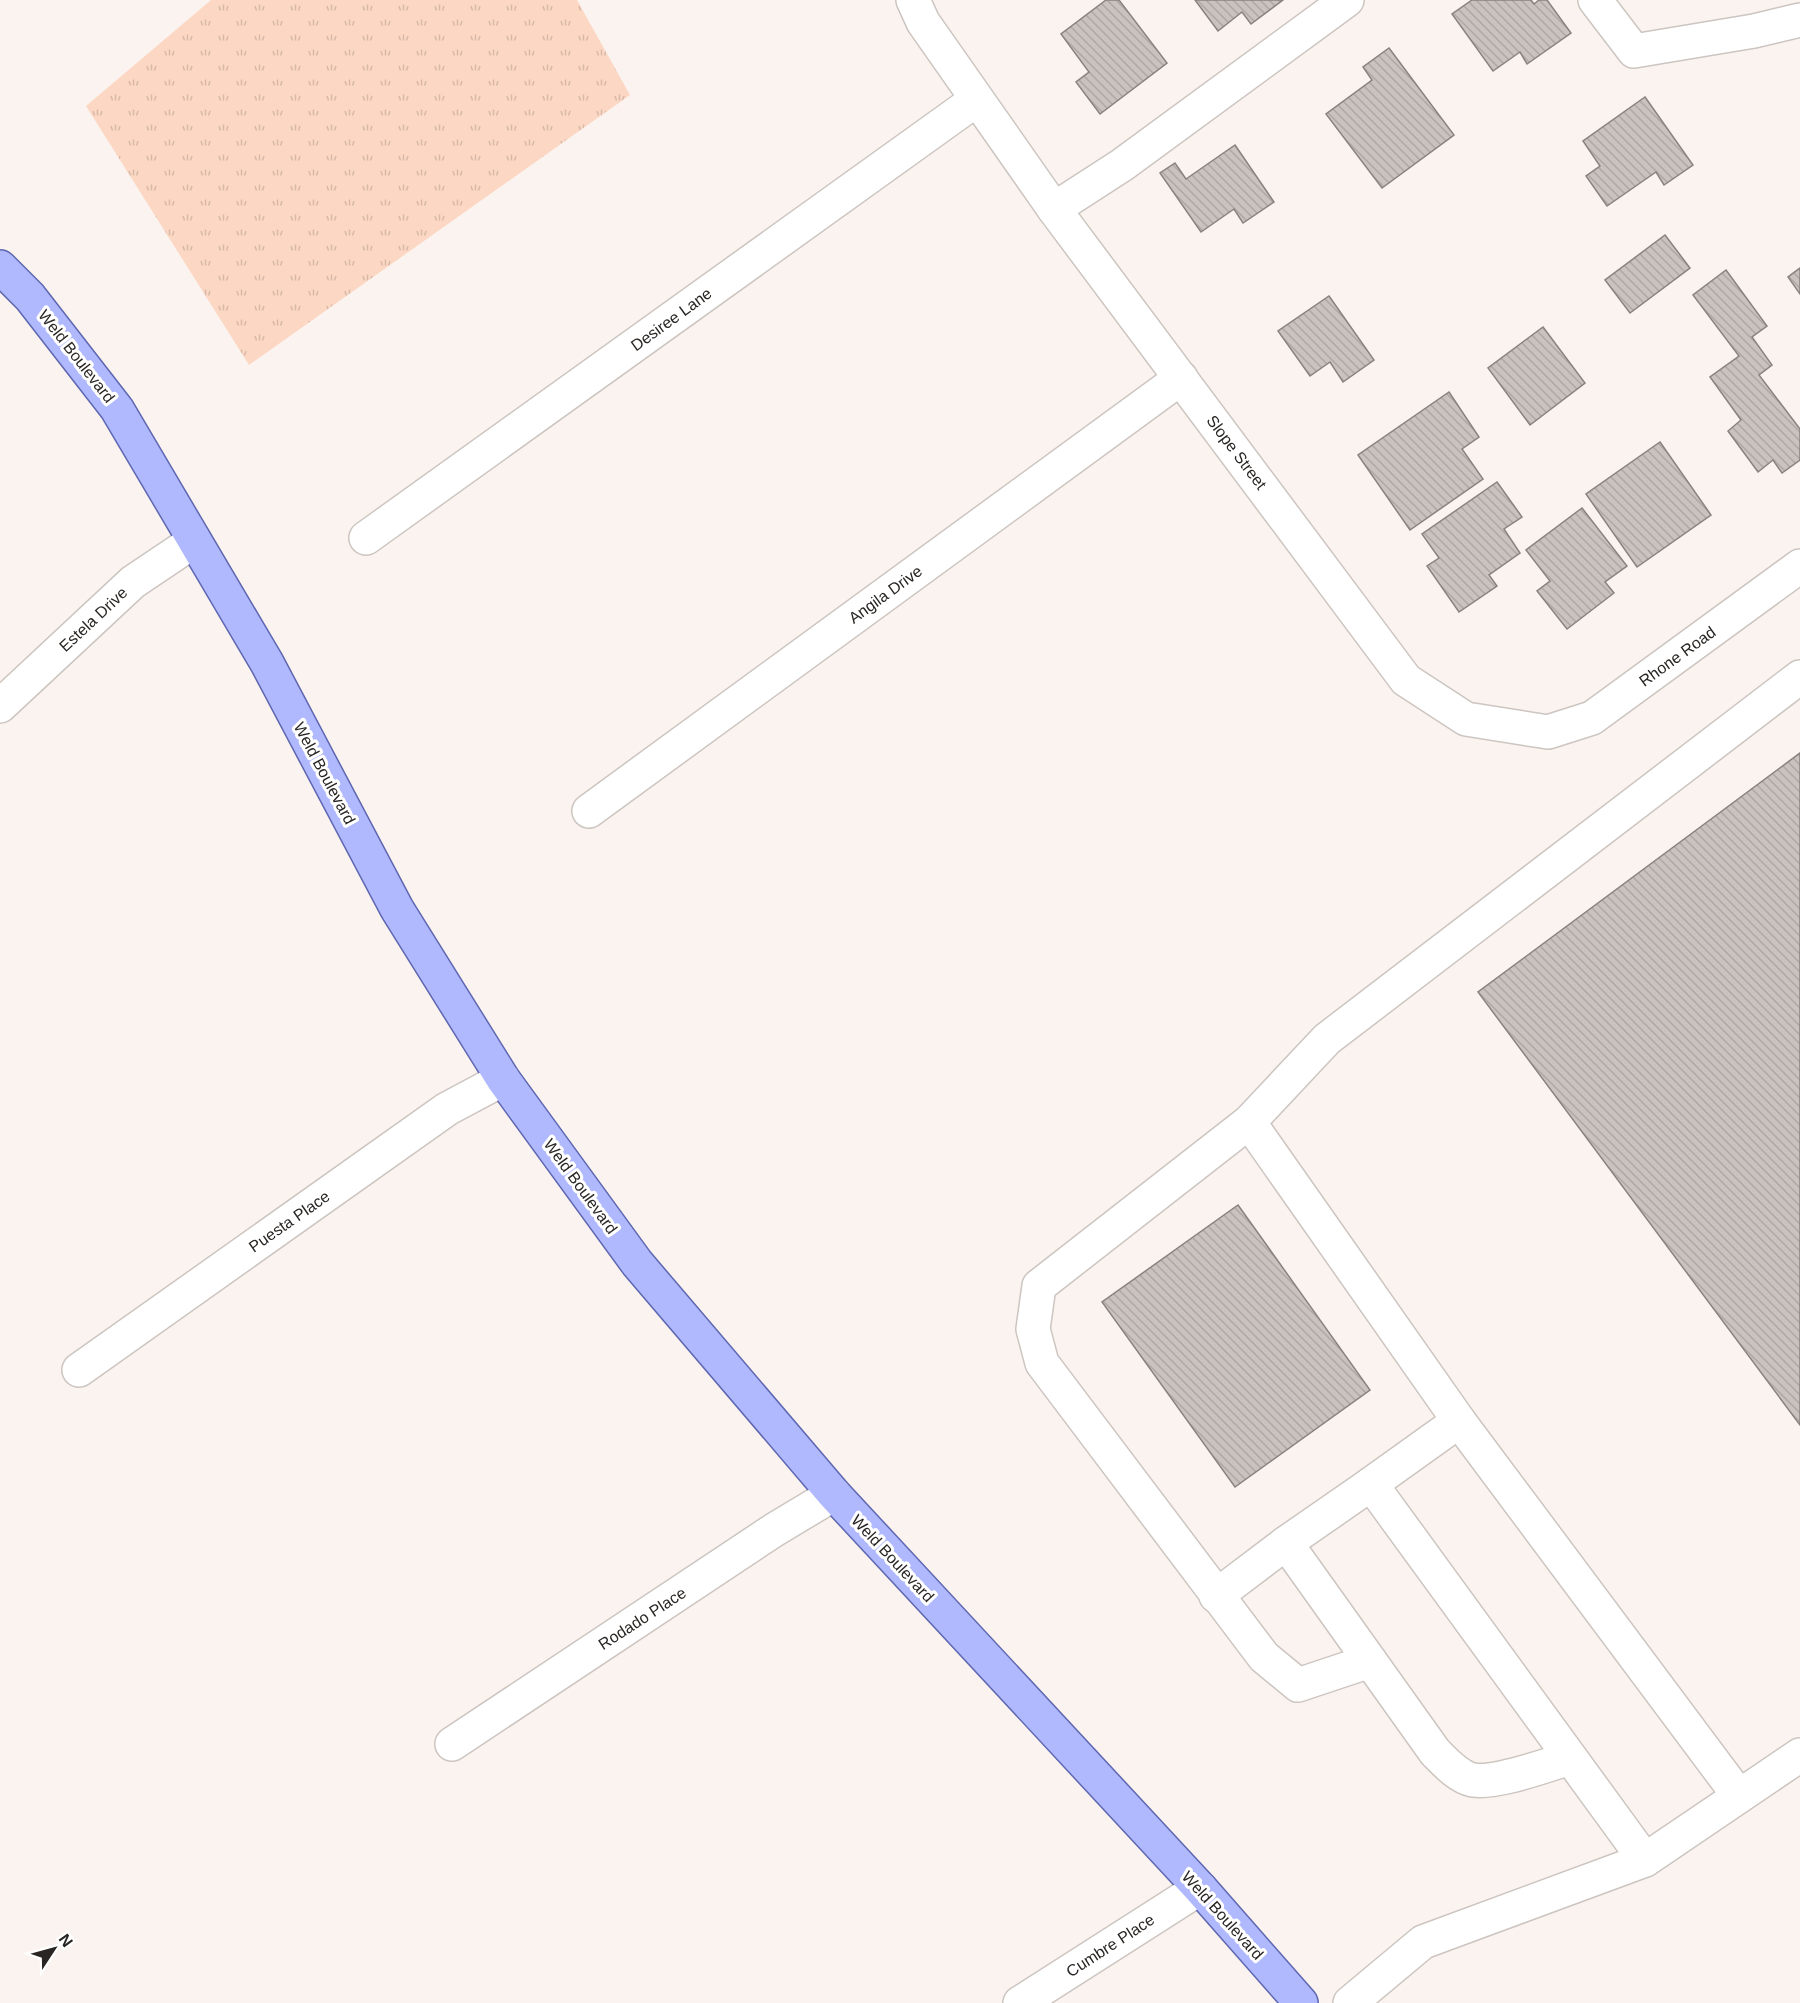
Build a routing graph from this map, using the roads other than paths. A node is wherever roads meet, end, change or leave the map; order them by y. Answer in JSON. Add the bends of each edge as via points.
{"nodes":[{"id":1,"x":913,"y":0,"type":"edge"},
{"id":2,"x":1347,"y":0,"type":"edge"},
{"id":3,"x":1595,"y":0,"type":"edge"},
{"id":4,"x":1800,"y":20,"type":"edge"},
{"id":5,"x":976,"y":100,"type":"junction"},
{"id":6,"x":1054,"y":209,"type":"junction"},
{"id":7,"x":0,"y":267,"type":"edge"},
{"id":8,"x":1181,"y":378,"type":"junction"},
{"id":9,"x":366,"y":538,"type":"dead end"},
{"id":10,"x":194,"y":541,"type":"junction"},
{"id":11,"x":1800,"y":566,"type":"edge"},
{"id":12,"x":1800,"y":677,"type":"edge"},
{"id":13,"x":0,"y":706,"type":"edge"},
{"id":14,"x":1548,"y":732,"type":"joint"},
{"id":15,"x":589,"y":811,"type":"dead end"},
{"id":16,"x":503,"y":1079,"type":"junction"},
{"id":17,"x":1249,"y":1122,"type":"junction"},
{"id":18,"x":79,"y":1370,"type":"dead end"},
{"id":19,"x":1459,"y":1421,"type":"junction"},
{"id":20,"x":1371,"y":1484,"type":"junction"},
{"id":21,"x":834,"y":1494,"type":"junction"},
{"id":22,"x":1286,"y":1543,"type":"junction"},
{"id":23,"x":1216,"y":1596,"type":"junction"},
{"id":24,"x":1370,"y":1661,"type":"junction"},
{"id":25,"x":452,"y":1744,"type":"dead end"},
{"id":26,"x":1800,"y":1755,"type":"edge"},
{"id":27,"x":1570,"y":1758,"type":"junction"},
{"id":28,"x":1739,"y":1796,"type":"junction"},
{"id":29,"x":1645,"y":1860,"type":"junction"},
{"id":30,"x":1200,"y":1888,"type":"junction"},
{"id":31,"x":1020,"y":2003,"type":"edge"},
{"id":32,"x":1301,"y":2003,"type":"edge"},
{"id":33,"x":1350,"y":2003,"type":"edge"}],
"edges":[{"from":1,"to":5,"type":"street","name":"Slope Street","via":[[923,22]]},
{"from":2,"to":6,"type":"street","via":[[1122,165]]},
{"from":3,"to":4,"type":"street","via":[[1634,51]]},
{"from":5,"to":6,"type":"street","name":"Slope Street"},
{"from":5,"to":9,"type":"street","name":"Desiree Lane"},
{"from":6,"to":8,"type":"street","name":"Slope Street"},
{"from":7,"to":10,"type":"main road","name":"Weld Boulevard","via":[[30,297],[117,409]]},
{"from":8,"to":14,"type":"street","name":"Slope Street","via":[[1406,680],[1466,719]]},
{"from":8,"to":15,"type":"street","name":"Angila Drive"},
{"from":10,"to":13,"type":"street","name":"Estela Drive","via":[[133,582]]},
{"from":10,"to":16,"type":"main road","name":"Weld Boulevard","via":[[267,663],[397,909]]},
{"from":11,"to":14,"type":"street","name":"Rhone Road","via":[[1592,718]]},
{"from":12,"to":17,"type":"street","via":[[1328,1039]]},
{"from":16,"to":18,"type":"street","name":"Puesta Place","via":[[447,1109]]},
{"from":16,"to":21,"type":"main road","name":"Weld Boulevard","via":[[637,1263]]},
{"from":17,"to":19,"type":"street"},
{"from":17,"to":23,"type":"street","via":[[1039,1286],[1033,1329],[1042,1363]]},
{"from":19,"to":20,"type":"street"},
{"from":19,"to":28,"type":"street"},
{"from":20,"to":22,"type":"street"},
{"from":20,"to":27,"type":"street"},
{"from":21,"to":25,"type":"street","name":"Rodado Place"},
{"from":21,"to":30,"type":"main road","name":"Weld Boulevard"},
{"from":22,"to":23,"type":"street"},
{"from":22,"to":24,"type":"street"},
{"from":23,"to":24,"type":"street","via":[[1264,1657],[1298,1685]]},
{"from":24,"to":27,"type":"street","via":[[1435,1752],[1451,1768],[1473,1780],[1510,1776]]},
{"from":26,"to":28,"type":"street"},
{"from":27,"to":29,"type":"street"},
{"from":28,"to":29,"type":"street"},
{"from":29,"to":33,"type":"street","via":[[1423,1942]]},
{"from":30,"to":31,"type":"street","name":"Cumbre Place"},
{"from":30,"to":32,"type":"main road","name":"Weld Boulevard"}]}
